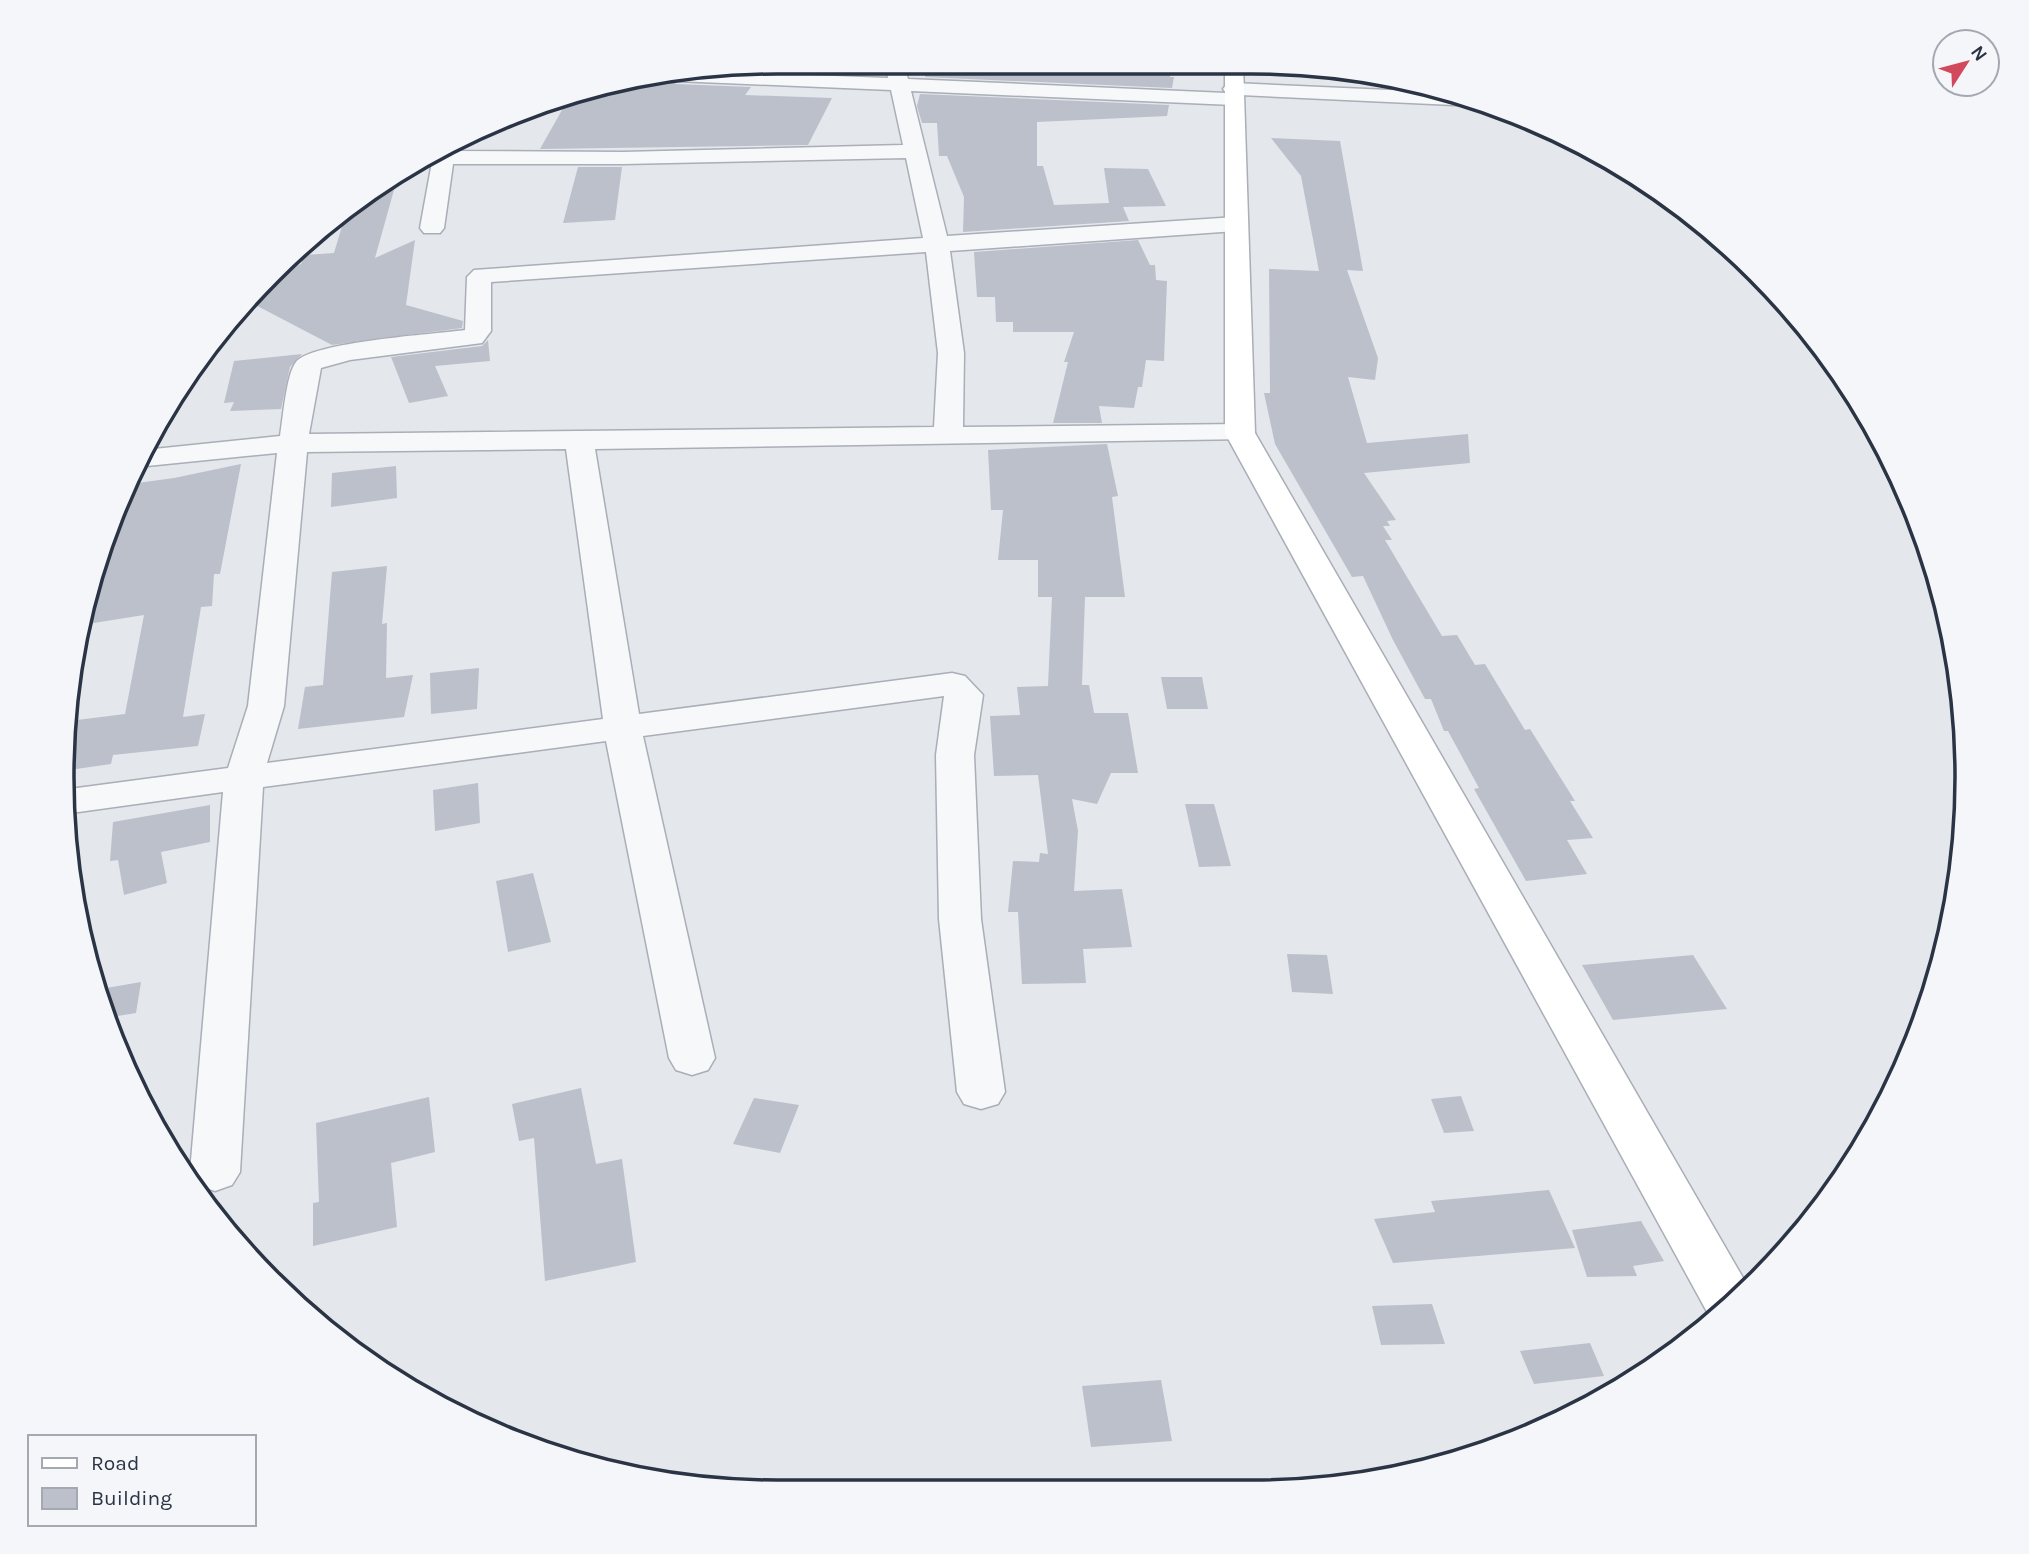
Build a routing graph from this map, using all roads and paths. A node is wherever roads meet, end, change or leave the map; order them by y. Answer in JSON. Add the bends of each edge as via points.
{"nodes":[{"id":1,"x":896,"y":74,"type":"edge"},
{"id":2,"x":927,"y":74,"type":"edge"},
{"id":3,"x":1233,"y":84,"type":"edge"},
{"id":4,"x":1435,"y":97,"type":"edge"},
{"id":5,"x":915,"y":151,"type":"junction"},
{"id":6,"x":454,"y":152,"type":"edge"},
{"id":7,"x":443,"y":158,"type":"edge"},
{"id":8,"x":1236,"y":224,"type":"junction"},
{"id":9,"x":432,"y":228,"type":"dead end"},
{"id":10,"x":937,"y":245,"type":"junction"},
{"id":11,"x":1240,"y":433,"type":"junction"},
{"id":12,"x":947,"y":436,"type":"junction"},
{"id":13,"x":579,"y":439,"type":"junction"},
{"id":14,"x":293,"y":443,"type":"junction"},
{"id":15,"x":150,"y":458,"type":"edge"},
{"id":16,"x":622,"y":726,"type":"junction"},
{"id":17,"x":244,"y":777,"type":"junction"},
{"id":18,"x":75,"y":800,"type":"edge"},
{"id":19,"x":692,"y":1058,"type":"dead end"},
{"id":20,"x":981,"y":1092,"type":"dead end"},
{"id":21,"x":215,"y":1172,"type":"dead end"},
{"id":22,"x":1726,"y":1296,"type":"edge"}],
"edges":[{"from":1,"to":5,"type":"street"},
{"from":2,"to":3,"type":"street"},
{"from":3,"to":4,"type":"street"},
{"from":3,"to":8,"type":"main road"},
{"from":5,"to":6,"type":"street","via":[[623,158]]},
{"from":5,"to":10,"type":"street"},
{"from":7,"to":9,"type":"street"},
{"from":8,"to":10,"type":"street"},
{"from":8,"to":11,"type":"main road"},
{"from":10,"to":12,"type":"street","via":[[951,353]]},
{"from":10,"to":14,"type":"street","via":[[483,275],[479,277],[478,331],[473,337],[348,352],[307,366]]},
{"from":11,"to":12,"type":"street"},
{"from":11,"to":22,"type":"main road"},
{"from":12,"to":13,"type":"street"},
{"from":13,"to":14,"type":"street"},
{"from":13,"to":16,"type":"street"},
{"from":14,"to":15,"type":"street"},
{"from":14,"to":17,"type":"street","via":[[267,706]]},
{"from":16,"to":17,"type":"street"},
{"from":16,"to":19,"type":"street"},
{"from":16,"to":20,"type":"street","via":[[952,684],[959,687],[965,695],[955,755],[960,919]]},
{"from":17,"to":18,"type":"street"},
{"from":17,"to":21,"type":"street"}]}
